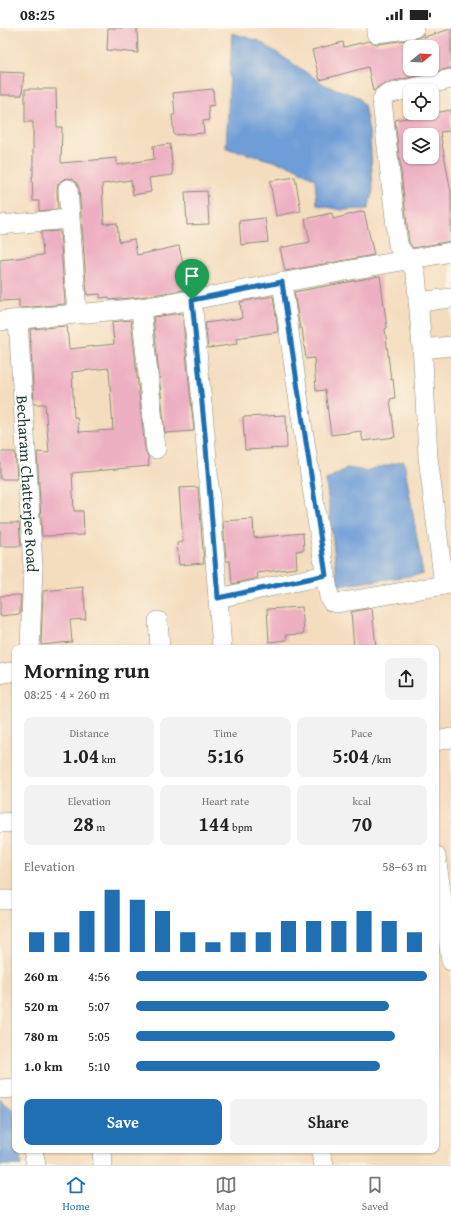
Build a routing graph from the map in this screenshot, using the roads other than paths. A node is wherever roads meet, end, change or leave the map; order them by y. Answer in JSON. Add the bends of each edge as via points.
{"nodes":[{"id":1,"x":414,"y":28,"type":"edge"},
{"id":2,"x":376,"y":33,"type":"dead end"},
{"id":3,"x":451,"y":79,"type":"edge"},
{"id":4,"x":68,"y":190,"type":"dead end"},
{"id":5,"x":70,"y":219,"type":"junction"},
{"id":6,"x":0,"y":224,"type":"edge"},
{"id":7,"x":451,"y":252,"type":"edge"},
{"id":8,"x":408,"y":259,"type":"junction"},
{"id":9,"x":282,"y":282,"type":"junction"},
{"id":10,"x":451,"y":298,"type":"edge"},
{"id":11,"x":192,"y":300,"type":"junction"},
{"id":12,"x":418,"y":302,"type":"junction"},
{"id":13,"x":140,"y":308,"type":"junction"},
{"id":14,"x":77,"y":314,"type":"junction"},
{"id":15,"x":16,"y":320,"type":"edge"},
{"id":16,"x":451,"y":346,"type":"edge"},
{"id":17,"x":422,"y":349,"type":"junction"},
{"id":18,"x":156,"y":449,"type":"dead end"},
{"id":19,"x":326,"y":575,"type":"junction"},
{"id":20,"x":447,"y":584,"type":"edge"},
{"id":21,"x":218,"y":598,"type":"junction"},
{"id":22,"x":158,"y":621,"type":"dead end"},
{"id":23,"x":30,"y":645,"type":"edge"},
{"id":24,"x":160,"y":645,"type":"edge"},
{"id":25,"x":222,"y":645,"type":"edge"},
{"id":26,"x":12,"y":672,"type":"edge"},
{"id":27,"x":0,"y":674,"type":"edge"},
{"id":28,"x":451,"y":738,"type":"edge"},
{"id":29,"x":439,"y":740,"type":"edge"},
{"id":30,"x":12,"y":822,"type":"edge"},
{"id":31,"x":0,"y":824,"type":"edge"},
{"id":32,"x":439,"y":876,"type":"edge"},
{"id":33,"x":0,"y":900,"type":"edge"},
{"id":34,"x":12,"y":900,"type":"edge"},
{"id":35,"x":450,"y":951,"type":"edge"},
{"id":36,"x":12,"y":1088,"type":"edge"},
{"id":37,"x":0,"y":1089,"type":"edge"},
{"id":38,"x":34,"y":1153,"type":"edge"},
{"id":39,"x":102,"y":1153,"type":"edge"},
{"id":40,"x":321,"y":1153,"type":"edge"},
{"id":41,"x":36,"y":1165,"type":"edge"},
{"id":42,"x":103,"y":1165,"type":"edge"},
{"id":43,"x":324,"y":1165,"type":"edge"}],
"edges":[{"from":1,"to":2,"type":"street"},
{"from":3,"to":8,"type":"street","via":[[388,94],[382,101],[398,244]]},
{"from":4,"to":5,"type":"street"},
{"from":5,"to":6,"type":"street"},
{"from":5,"to":14,"type":"street"},
{"from":7,"to":8,"type":"street"},
{"from":8,"to":9,"type":"street"},
{"from":8,"to":12,"type":"street","via":[[416,274]]},
{"from":9,"to":11,"type":"street"},
{"from":9,"to":19,"type":"street"},
{"from":10,"to":12,"type":"street"},
{"from":11,"to":13,"type":"street"},
{"from":11,"to":21,"type":"street"},
{"from":12,"to":17,"type":"street"},
{"from":13,"to":14,"type":"street"},
{"from":13,"to":18,"type":"street"},
{"from":14,"to":15,"type":"street"},
{"from":15,"to":23,"type":"street","name":"Becharam Chatterjee Road","via":[[33,567]]},
{"from":16,"to":17,"type":"street"},
{"from":17,"to":20,"type":"street","via":[[428,457]]},
{"from":19,"to":20,"type":"street","via":[[329,597],[332,602],[337,603]]},
{"from":19,"to":21,"type":"street"},
{"from":21,"to":25,"type":"street"},
{"from":22,"to":24,"type":"street"},
{"from":26,"to":27,"type":"street"},
{"from":28,"to":29,"type":"street"},
{"from":30,"to":31,"type":"street"},
{"from":32,"to":35,"type":"street"},
{"from":33,"to":34,"type":"street"},
{"from":36,"to":37,"type":"street"},
{"from":38,"to":41,"type":"street"},
{"from":39,"to":42,"type":"street"},
{"from":40,"to":43,"type":"street"}]}
